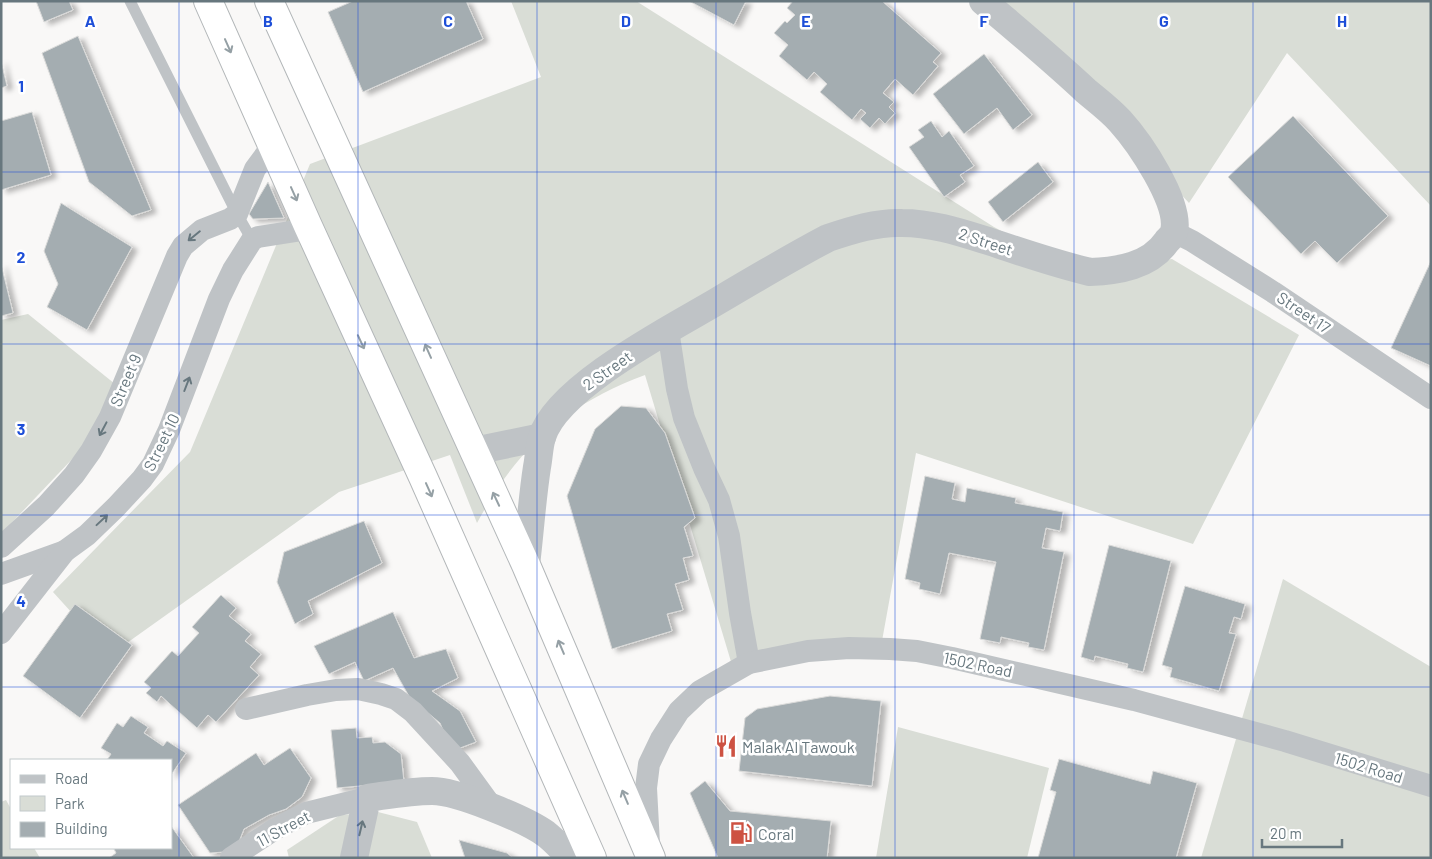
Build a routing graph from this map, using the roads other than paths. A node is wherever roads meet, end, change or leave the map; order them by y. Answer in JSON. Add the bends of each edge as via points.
{"nodes":[{"id":1,"x":130,"y":1,"type":"edge"},
{"id":2,"x":208,"y":1,"type":"edge"},
{"id":3,"x":269,"y":1,"type":"edge"},
{"id":4,"x":983,"y":1,"type":"edge"},
{"id":5,"x":272,"y":146,"type":"junction"},
{"id":6,"x":237,"y":214,"type":"junction"},
{"id":7,"x":308,"y":226,"type":"junction"},
{"id":8,"x":1174,"y":232,"type":"junction"},
{"id":9,"x":252,"y":240,"type":"junction"},
{"id":10,"x":668,"y":330,"type":"junction"},
{"id":11,"x":1431,"y":398,"type":"edge"},
{"id":12,"x":542,"y":436,"type":"junction"},
{"id":13,"x":474,"y":451,"type":"junction"},
{"id":14,"x":1,"y":547,"type":"edge"},
{"id":15,"x":65,"y":550,"type":"junction"},
{"id":16,"x":526,"y":565,"type":"junction"},
{"id":17,"x":1,"y":574,"type":"edge"},
{"id":18,"x":1,"y":632,"type":"edge"},
{"id":19,"x":749,"y":663,"type":"junction"},
{"id":20,"x":246,"y":709,"type":"dead end"},
{"id":21,"x":1431,"y":786,"type":"edge"},
{"id":22,"x":367,"y":798,"type":"junction"},
{"id":23,"x":492,"y":807,"type":"junction"},
{"id":24,"x":651,"y":856,"type":"edge"},
{"id":25,"x":231,"y":858,"type":"edge"},
{"id":26,"x":354,"y":858,"type":"edge"},
{"id":27,"x":571,"y":858,"type":"edge"},
{"id":28,"x":592,"y":858,"type":"edge"}],
"edges":[{"from":1,"to":6,"type":"lane"},
{"from":2,"to":5,"type":"highway","one_way":true},
{"from":13,"to":3,"type":"highway","one_way":true},
{"from":4,"to":8,"type":"street","via":[[1120,121],[1160,178],[1173,215]]},
{"from":5,"to":6,"type":"street","via":[[256,170]]},
{"from":5,"to":7,"type":"highway","one_way":true},
{"from":6,"to":9,"type":"lane"},
{"from":6,"to":14,"type":"street","name":"Street 9","one_way":true,"via":[[202,230],[183,246],[110,417],[91,451],[46,506]]},
{"from":7,"to":9,"type":"street"},
{"from":7,"to":28,"type":"highway","one_way":true},
{"from":8,"to":10,"type":"street","name":"2 Street","via":[[1161,251],[1147,260],[1109,271],[1090,272],[951,229],[909,223],[875,225],[828,238]]},
{"from":8,"to":11,"type":"street","name":"Street 17","via":[[1273,292]]},
{"from":15,"to":9,"type":"street","name":"Street 10","one_way":true,"via":[[87,535],[116,507],[153,464],[219,300]]},
{"from":10,"to":12,"type":"street","name":"2 Street","via":[[580,389],[554,416]]},
{"from":10,"to":19,"type":"street","via":[[684,418],[719,500],[729,536]]},
{"from":12,"to":13,"type":"street"},
{"from":12,"to":16,"type":"street","name":"2 Street"},
{"from":16,"to":13,"type":"highway","one_way":true},
{"from":15,"to":17,"type":"street"},
{"from":15,"to":18,"type":"street","name":"Street 10"},
{"from":24,"to":16,"type":"highway","one_way":true},
{"from":19,"to":21,"type":"street","name":"1502 Road","via":[[817,650],[917,651],[1134,700],[1285,741]]},
{"from":19,"to":24,"type":"street","name":"1502 Road","via":[[700,691],[679,710],[660,739],[649,764],[646,788]]},
{"from":20,"to":23,"type":"street","via":[[336,690],[358,689],[396,699],[413,712],[460,763]]},
{"from":22,"to":23,"type":"street","via":[[434,791]]},
{"from":22,"to":25,"type":"street","name":"11 Street","via":[[306,813],[276,828]]},
{"from":26,"to":22,"type":"street","one_way":true},
{"from":23,"to":27,"type":"street","via":[[545,834]]}]}
